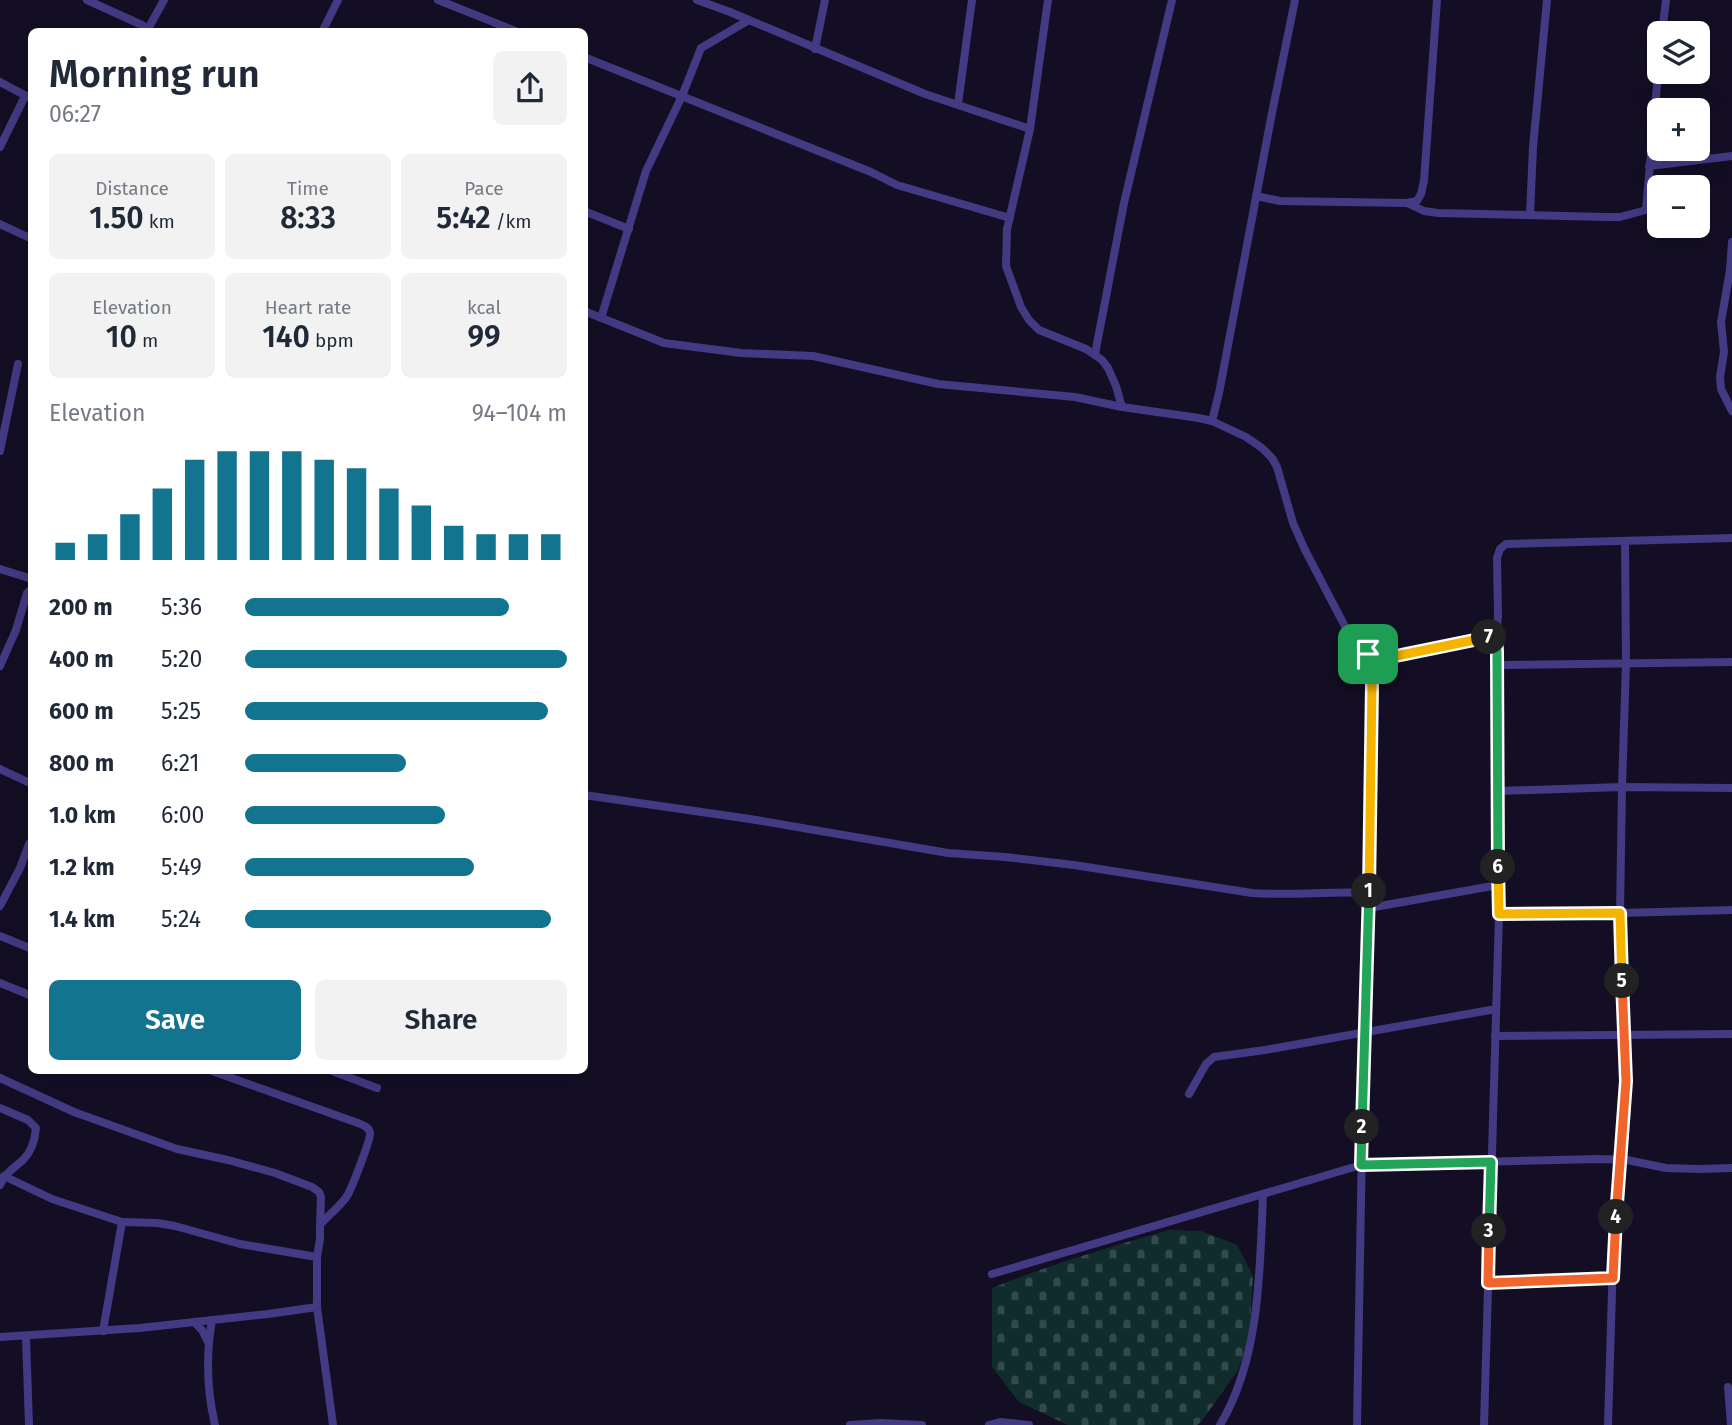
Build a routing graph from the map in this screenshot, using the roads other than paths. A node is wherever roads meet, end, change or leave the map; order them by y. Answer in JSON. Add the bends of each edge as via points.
{"nodes":[{"id":1,"x":87,"y":0,"type":"edge"},
{"id":2,"x":164,"y":0,"type":"edge"},
{"id":3,"x":338,"y":0,"type":"edge"},
{"id":4,"x":438,"y":0,"type":"edge"},
{"id":5,"x":697,"y":0,"type":"edge"},
{"id":6,"x":825,"y":0,"type":"edge"},
{"id":7,"x":972,"y":0,"type":"edge"},
{"id":8,"x":1048,"y":0,"type":"edge"},
{"id":9,"x":1172,"y":0,"type":"edge"},
{"id":10,"x":1295,"y":0,"type":"edge"},
{"id":11,"x":1437,"y":0,"type":"edge"},
{"id":12,"x":1547,"y":0,"type":"edge"},
{"id":13,"x":1666,"y":0,"type":"edge"},
{"id":14,"x":749,"y":20,"type":"junction"},
{"id":15,"x":1663,"y":21,"type":"edge"},
{"id":16,"x":144,"y":28,"type":"edge"},
{"id":17,"x":149,"y":28,"type":"edge"},
{"id":18,"x":324,"y":28,"type":"edge"},
{"id":19,"x":508,"y":28,"type":"edge"},
{"id":20,"x":815,"y":49,"type":"junction"},
{"id":21,"x":588,"y":59,"type":"edge"},
{"id":22,"x":0,"y":82,"type":"edge"},
{"id":23,"x":1657,"y":84,"type":"edge"},
{"id":24,"x":682,"y":96,"type":"junction"},
{"id":25,"x":28,"y":98,"type":"edge"},
{"id":26,"x":958,"y":104,"type":"junction"},
{"id":27,"x":1030,"y":129,"type":"junction"},
{"id":28,"x":0,"y":147,"type":"edge"},
{"id":29,"x":1732,"y":156,"type":"edge"},
{"id":30,"x":1649,"y":166,"type":"junction"},
{"id":31,"x":1256,"y":196,"type":"junction"},
{"id":32,"x":1407,"y":203,"type":"junction"},
{"id":33,"x":588,"y":213,"type":"edge"},
{"id":34,"x":1530,"y":215,"type":"junction"},
{"id":35,"x":1010,"y":218,"type":"junction"},
{"id":36,"x":0,"y":224,"type":"edge"},
{"id":37,"x":629,"y":229,"type":"junction"},
{"id":38,"x":28,"y":237,"type":"edge"},
{"id":39,"x":1732,"y":242,"type":"edge"},
{"id":40,"x":588,"y":312,"type":"edge"},
{"id":41,"x":601,"y":318,"type":"junction"},
{"id":42,"x":1095,"y":354,"type":"junction"},
{"id":43,"x":18,"y":364,"type":"dead end"},
{"id":44,"x":1122,"y":407,"type":"junction"},
{"id":45,"x":1732,"y":411,"type":"edge"},
{"id":46,"x":1212,"y":421,"type":"junction"},
{"id":47,"x":0,"y":451,"type":"edge"},
{"id":48,"x":1732,"y":538,"type":"edge"},
{"id":49,"x":1625,"y":541,"type":"junction"},
{"id":50,"x":0,"y":569,"type":"edge"},
{"id":51,"x":28,"y":578,"type":"edge"},
{"id":52,"x":28,"y":592,"type":"edge"},
{"id":53,"x":1496,"y":637,"type":"junction"},
{"id":54,"x":1368,"y":654,"type":"junction"},
{"id":55,"x":1732,"y":662,"type":"edge"},
{"id":56,"x":1626,"y":664,"type":"junction"},
{"id":57,"x":1497,"y":665,"type":"junction"},
{"id":58,"x":0,"y":666,"type":"edge"},
{"id":59,"x":0,"y":769,"type":"edge"},
{"id":60,"x":28,"y":782,"type":"edge"},
{"id":61,"x":1622,"y":787,"type":"junction"},
{"id":62,"x":1732,"y":788,"type":"edge"},
{"id":63,"x":1497,"y":791,"type":"junction"},
{"id":64,"x":588,"y":796,"type":"edge"},
{"id":65,"x":28,"y":847,"type":"edge"},
{"id":66,"x":1498,"y":886,"type":"junction"},
{"id":67,"x":1369,"y":892,"type":"junction"},
{"id":68,"x":0,"y":906,"type":"edge"},
{"id":69,"x":1369,"y":908,"type":"junction"},
{"id":70,"x":1732,"y":910,"type":"edge"},
{"id":71,"x":1620,"y":913,"type":"junction"},
{"id":72,"x":1499,"y":914,"type":"junction"},
{"id":73,"x":0,"y":936,"type":"edge"},
{"id":74,"x":28,"y":948,"type":"edge"},
{"id":75,"x":0,"y":983,"type":"edge"},
{"id":76,"x":28,"y":994,"type":"edge"},
{"id":77,"x":1496,"y":1009,"type":"junction"},
{"id":78,"x":1365,"y":1032,"type":"junction"},
{"id":79,"x":1732,"y":1034,"type":"edge"},
{"id":80,"x":1625,"y":1035,"type":"junction"},
{"id":81,"x":1495,"y":1036,"type":"junction"},
{"id":82,"x":220,"y":1074,"type":"edge"},
{"id":83,"x":340,"y":1074,"type":"edge"},
{"id":84,"x":0,"y":1078,"type":"edge"},
{"id":85,"x":377,"y":1088,"type":"dead end"},
{"id":86,"x":1189,"y":1094,"type":"dead end"},
{"id":87,"x":0,"y":1108,"type":"edge"},
{"id":88,"x":1620,"y":1159,"type":"junction"},
{"id":89,"x":1491,"y":1162,"type":"junction"},
{"id":90,"x":1361,"y":1165,"type":"junction"},
{"id":91,"x":1732,"y":1168,"type":"edge"},
{"id":92,"x":2,"y":1180,"type":"edge"},
{"id":93,"x":1263,"y":1194,"type":"junction"},
{"id":94,"x":122,"y":1223,"type":"junction"},
{"id":95,"x":320,"y":1225,"type":"junction"},
{"id":96,"x":317,"y":1257,"type":"junction"},
{"id":97,"x":992,"y":1274,"type":"dead end"},
{"id":98,"x":1613,"y":1278,"type":"junction"},
{"id":99,"x":1488,"y":1283,"type":"junction"},
{"id":100,"x":317,"y":1307,"type":"junction"},
{"id":101,"x":212,"y":1320,"type":"junction"},
{"id":102,"x":194,"y":1322,"type":"junction"},
{"id":103,"x":103,"y":1331,"type":"junction"},
{"id":104,"x":0,"y":1337,"type":"edge"},
{"id":105,"x":26,"y":1337,"type":"junction"},
{"id":106,"x":208,"y":1342,"type":"junction"},
{"id":107,"x":1728,"y":1387,"type":"dead end"},
{"id":108,"x":29,"y":1425,"type":"edge"},
{"id":109,"x":215,"y":1425,"type":"edge"},
{"id":110,"x":333,"y":1425,"type":"edge"},
{"id":111,"x":850,"y":1425,"type":"edge"},
{"id":112,"x":922,"y":1425,"type":"edge"},
{"id":113,"x":989,"y":1425,"type":"edge"},
{"id":114,"x":1028,"y":1425,"type":"edge"},
{"id":115,"x":1220,"y":1425,"type":"edge"},
{"id":116,"x":1357,"y":1425,"type":"edge"},
{"id":117,"x":1484,"y":1425,"type":"edge"},
{"id":118,"x":1608,"y":1425,"type":"edge"},
{"id":119,"x":1731,"y":1425,"type":"edge"}],
"edges":[{"from":1,"to":16,"type":"street"},
{"from":2,"to":17,"type":"street"},
{"from":3,"to":18,"type":"street"},
{"from":4,"to":19,"type":"street"},
{"from":5,"to":14,"type":"street"},
{"from":6,"to":20,"type":"street"},
{"from":7,"to":26,"type":"street"},
{"from":8,"to":27,"type":"street"},
{"from":9,"to":42,"type":"street","via":[[1124,203]]},
{"from":10,"to":31,"type":"street"},
{"from":11,"to":32,"type":"street","via":[[1423,189],[1417,201]]},
{"from":12,"to":34,"type":"street"},
{"from":13,"to":15,"type":"street"},
{"from":14,"to":20,"type":"street"},
{"from":14,"to":24,"type":"street","via":[[701,48]]},
{"from":20,"to":26,"type":"street"},
{"from":21,"to":24,"type":"street"},
{"from":22,"to":25,"type":"street"},
{"from":23,"to":30,"type":"street"},
{"from":24,"to":35,"type":"street","via":[[897,185]]},
{"from":24,"to":37,"type":"street","via":[[646,171]]},
{"from":25,"to":28,"type":"street"},
{"from":26,"to":27,"type":"street"},
{"from":27,"to":35,"type":"street"},
{"from":29,"to":30,"type":"street"},
{"from":30,"to":34,"type":"street","via":[[1646,211],[1606,217]]},
{"from":31,"to":32,"type":"street","via":[[1280,201]]},
{"from":31,"to":46,"type":"street"},
{"from":32,"to":34,"type":"street","via":[[1438,214]]},
{"from":33,"to":37,"type":"street"},
{"from":35,"to":42,"type":"street","via":[[1006,266],[1028,320],[1039,330]]},
{"from":36,"to":38,"type":"street"},
{"from":37,"to":41,"type":"street"},
{"from":39,"to":45,"type":"street","via":[[1721,323],[1724,352],[1720,377]]},
{"from":40,"to":41,"type":"street"},
{"from":41,"to":44,"type":"street","via":[[664,343],[741,354],[813,356],[938,384],[1076,397]]},
{"from":42,"to":44,"type":"street","via":[[1108,368]]},
{"from":43,"to":47,"type":"street"},
{"from":44,"to":46,"type":"street"},
{"from":46,"to":54,"type":"street","via":[[1246,437],[1272,458],[1305,550],[1350,636]]},
{"from":48,"to":49,"type":"street"},
{"from":49,"to":53,"type":"street","via":[[1503,546],[1497,558]]},
{"from":49,"to":56,"type":"street"},
{"from":50,"to":51,"type":"street"},
{"from":52,"to":58,"type":"street"},
{"from":53,"to":54,"type":"street","via":[[1391,657]]},
{"from":53,"to":57,"type":"street"},
{"from":54,"to":67,"type":"street","via":[[1372,685]]},
{"from":55,"to":56,"type":"street"},
{"from":56,"to":57,"type":"street"},
{"from":56,"to":61,"type":"street"},
{"from":57,"to":63,"type":"street"},
{"from":59,"to":60,"type":"street"},
{"from":61,"to":62,"type":"street"},
{"from":61,"to":63,"type":"street"},
{"from":61,"to":71,"type":"street"},
{"from":63,"to":66,"type":"street"},
{"from":64,"to":67,"type":"street","via":[[948,853],[1074,865],[1252,893]]},
{"from":65,"to":68,"type":"street"},
{"from":66,"to":69,"type":"street"},
{"from":66,"to":72,"type":"street"},
{"from":67,"to":69,"type":"street"},
{"from":69,"to":78,"type":"street"},
{"from":70,"to":71,"type":"street"},
{"from":71,"to":72,"type":"street"},
{"from":71,"to":80,"type":"street"},
{"from":72,"to":77,"type":"street"},
{"from":73,"to":74,"type":"street"},
{"from":75,"to":76,"type":"street"},
{"from":77,"to":78,"type":"street"},
{"from":77,"to":81,"type":"street"},
{"from":78,"to":86,"type":"street","via":[[1214,1057]]},
{"from":78,"to":90,"type":"street"},
{"from":79,"to":80,"type":"street"},
{"from":80,"to":81,"type":"street"},
{"from":80,"to":88,"type":"street"},
{"from":81,"to":89,"type":"street"},
{"from":82,"to":95,"type":"street","via":[[367,1127],[370,1139],[347,1196]]},
{"from":83,"to":85,"type":"street"},
{"from":84,"to":95,"type":"street","via":[[74,1112],[169,1146],[312,1187],[321,1197]]},
{"from":87,"to":92,"type":"street","via":[[37,1128],[26,1157]]},
{"from":88,"to":89,"type":"street"},
{"from":88,"to":91,"type":"street","via":[[1666,1168]]},
{"from":88,"to":98,"type":"street"},
{"from":89,"to":90,"type":"street"},
{"from":89,"to":99,"type":"street"},
{"from":90,"to":93,"type":"street"},
{"from":90,"to":116,"type":"street"},
{"from":92,"to":94,"type":"street"},
{"from":93,"to":97,"type":"street"},
{"from":93,"to":115,"type":"street","via":[[1250,1340],[1244,1370]]},
{"from":94,"to":96,"type":"street","via":[[175,1226],[240,1244]]},
{"from":94,"to":103,"type":"street"},
{"from":95,"to":96,"type":"street"},
{"from":96,"to":100,"type":"street"},
{"from":98,"to":99,"type":"street"},
{"from":98,"to":118,"type":"street"},
{"from":99,"to":117,"type":"street"},
{"from":100,"to":101,"type":"street"},
{"from":100,"to":110,"type":"street"},
{"from":101,"to":102,"type":"street"},
{"from":101,"to":106,"type":"street"},
{"from":102,"to":103,"type":"street"},
{"from":102,"to":106,"type":"street"},
{"from":103,"to":105,"type":"street"},
{"from":104,"to":105,"type":"street"},
{"from":105,"to":108,"type":"street"},
{"from":106,"to":109,"type":"street"},
{"from":107,"to":119,"type":"street"},
{"from":111,"to":112,"type":"street"},
{"from":113,"to":114,"type":"street"}]}
